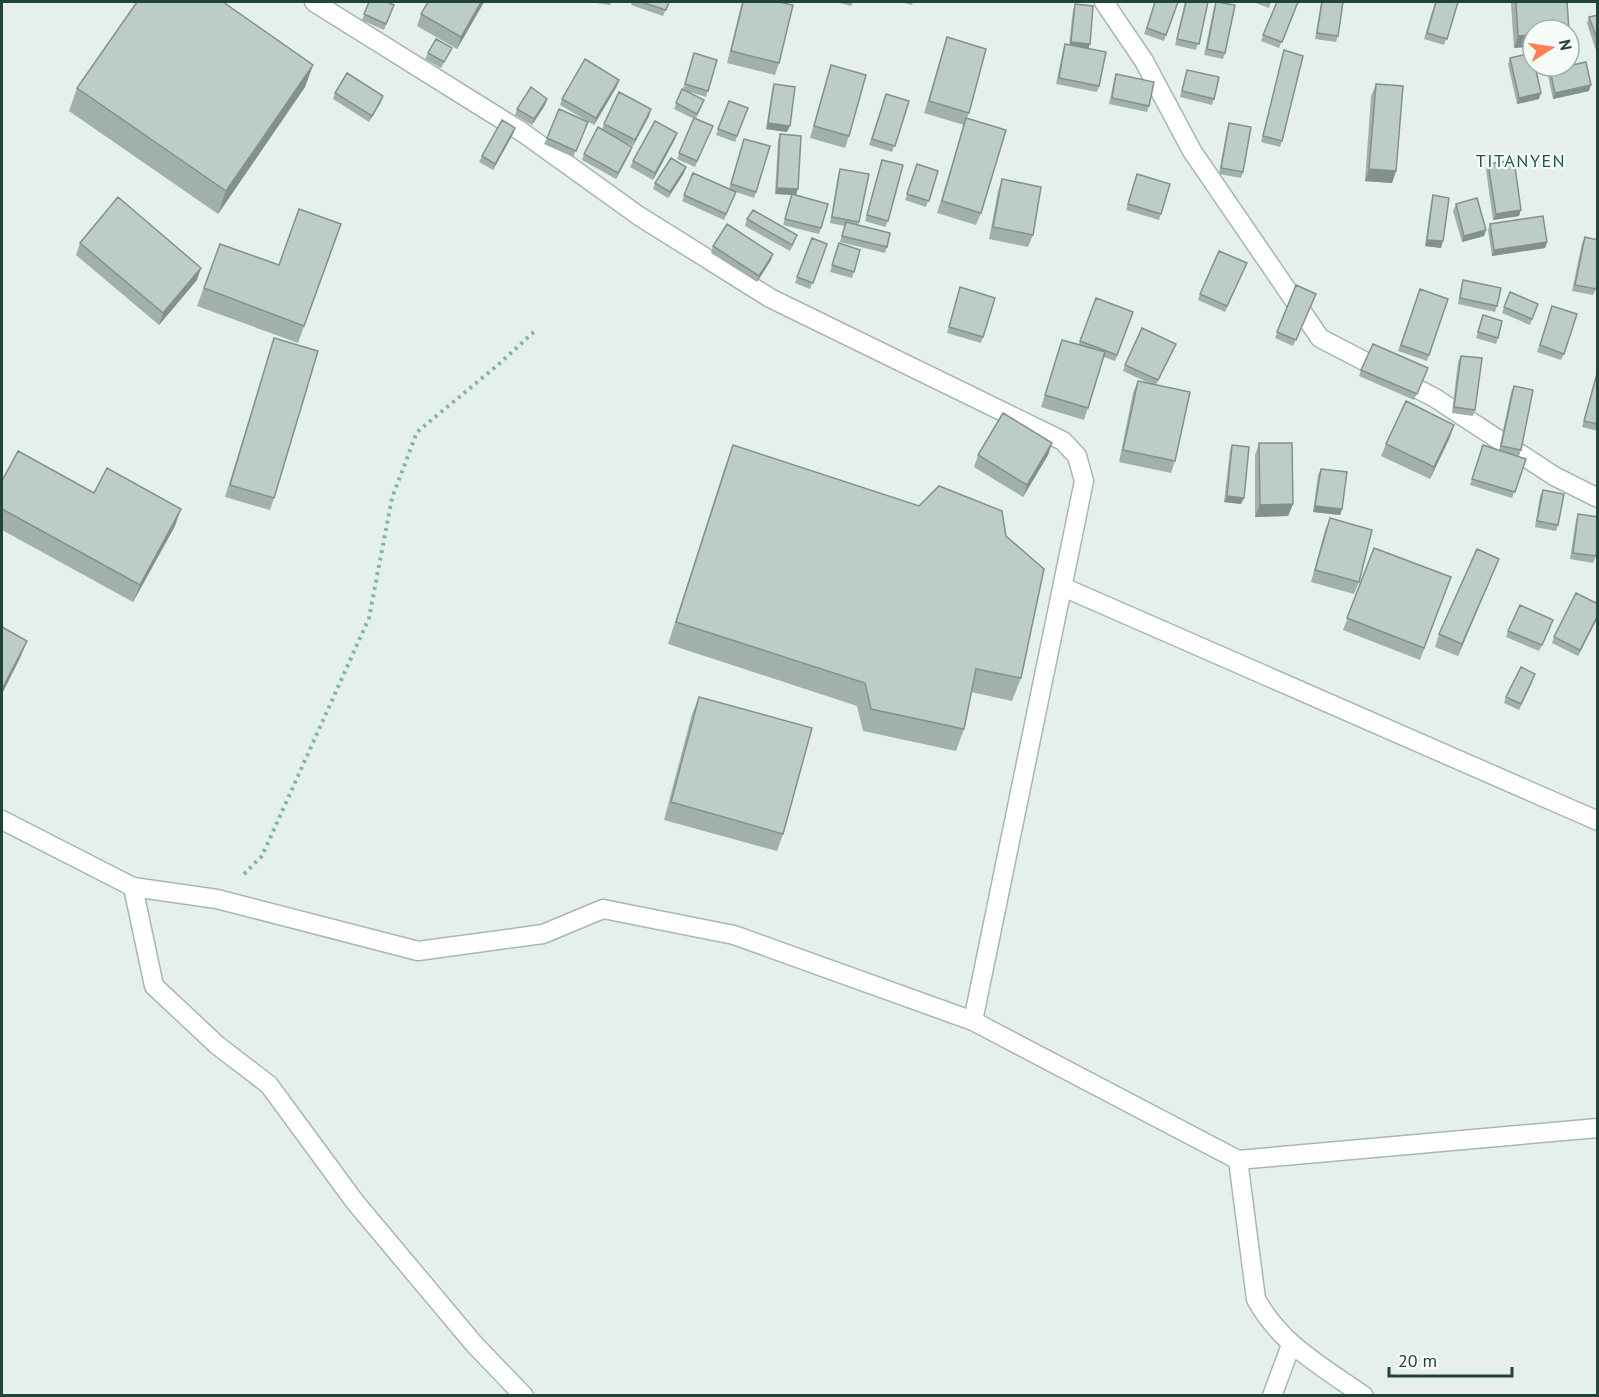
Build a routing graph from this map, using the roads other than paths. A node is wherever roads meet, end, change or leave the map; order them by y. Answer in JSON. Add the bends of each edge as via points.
{"nodes":[{"id":1,"x":314,"y":2,"type":"edge"},
{"id":2,"x":1104,"y":2,"type":"edge"},
{"id":3,"x":1598,"y":498,"type":"edge"},
{"id":4,"x":1063,"y":587,"type":"junction"},
{"id":5,"x":2,"y":820,"type":"edge"},
{"id":6,"x":1598,"y":821,"type":"edge"},
{"id":7,"x":133,"y":887,"type":"junction"},
{"id":8,"x":973,"y":1021,"type":"junction"},
{"id":9,"x":1598,"y":1128,"type":"edge"},
{"id":10,"x":1238,"y":1160,"type":"junction"},
{"id":11,"x":1291,"y":1345,"type":"junction"},
{"id":12,"x":524,"y":1395,"type":"edge"},
{"id":13,"x":1272,"y":1395,"type":"edge"},
{"id":14,"x":1364,"y":1395,"type":"edge"}],
"edges":[{"from":1,"to":4,"type":"street","via":[[522,132],[639,216],[770,298],[1064,441],[1077,456],[1084,481]]},
{"from":2,"to":3,"type":"street","via":[[1144,61],[1192,151],[1320,338],[1435,398],[1554,476]]},
{"from":4,"to":6,"type":"street"},
{"from":4,"to":8,"type":"street"},
{"from":5,"to":7,"type":"street"},
{"from":7,"to":8,"type":"street","via":[[217,899],[418,951],[543,934],[603,909],[734,934]]},
{"from":7,"to":12,"type":"street","via":[[154,986],[217,1045],[268,1085],[355,1202],[474,1344]]},
{"from":8,"to":10,"type":"street"},
{"from":9,"to":10,"type":"street"},
{"from":10,"to":11,"type":"street","via":[[1256,1299],[1267,1319]]},
{"from":11,"to":13,"type":"street"},
{"from":11,"to":14,"type":"street"}]}
